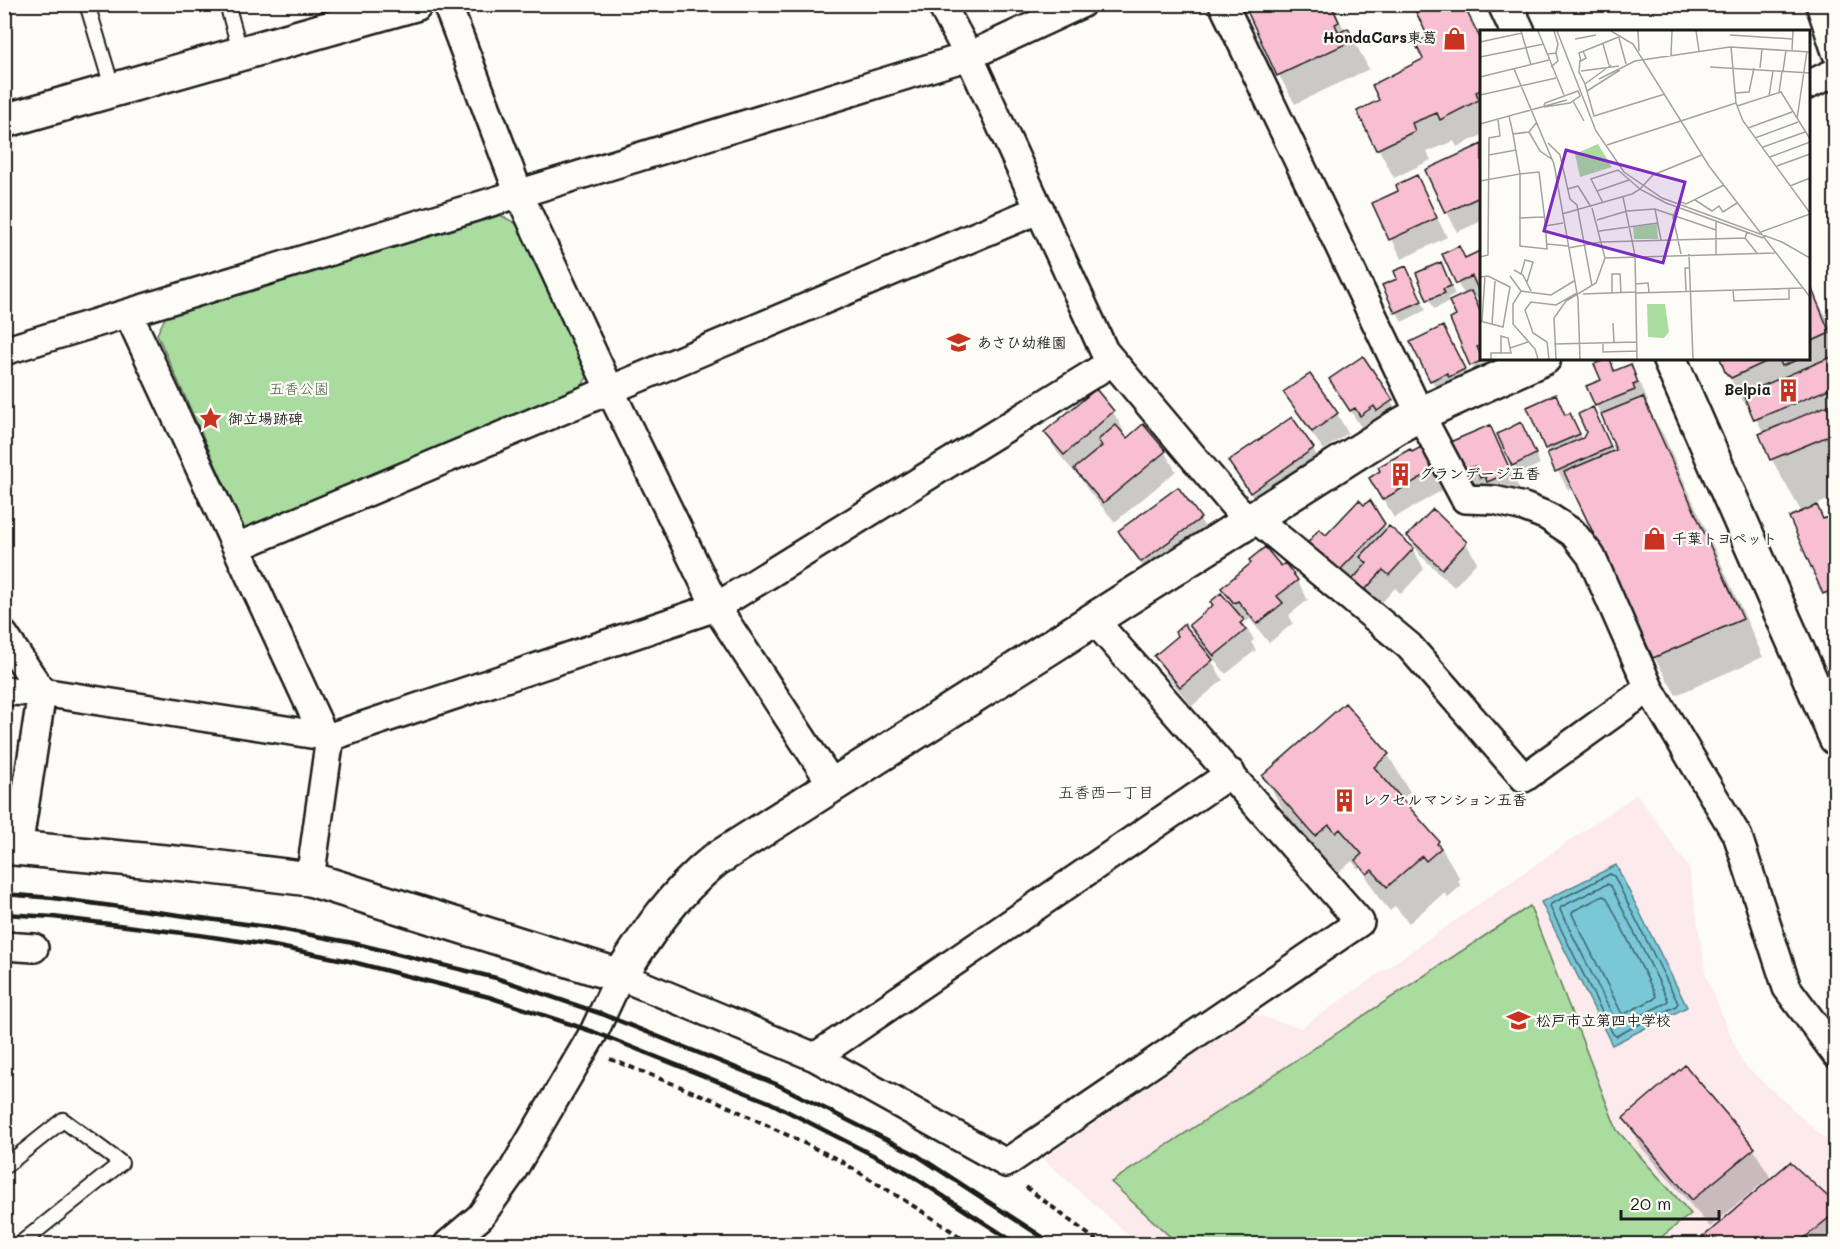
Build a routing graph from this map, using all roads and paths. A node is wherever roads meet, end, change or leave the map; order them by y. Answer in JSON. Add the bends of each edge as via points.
{"nodes":[{"id":1,"x":87,"y":4,"type":"edge"},
{"id":2,"x":227,"y":4,"type":"edge"},
{"id":3,"x":415,"y":4,"type":"edge"},
{"id":4,"x":447,"y":4,"type":"edge"},
{"id":5,"x":941,"y":4,"type":"edge"},
{"id":6,"x":1081,"y":4,"type":"edge"},
{"id":7,"x":1223,"y":4,"type":"edge"},
{"id":8,"x":1504,"y":4,"type":"edge"},
{"id":9,"x":1820,"y":4,"type":"edge"},
{"id":10,"x":1517,"y":30,"type":"edge"},
{"id":11,"x":1836,"y":52,"type":"edge"},
{"id":12,"x":241,"y":54,"type":"junction"},
{"id":13,"x":969,"y":56,"type":"junction"},
{"id":14,"x":1836,"y":72,"type":"edge"},
{"id":15,"x":1810,"y":85,"type":"edge"},
{"id":16,"x":113,"y":90,"type":"junction"},
{"id":17,"x":4,"y":121,"type":"edge"},
{"id":18,"x":519,"y":194,"type":"junction"},
{"id":19,"x":1040,"y":209,"type":"junction"},
{"id":20,"x":128,"y":313,"type":"junction"},
{"id":21,"x":4,"y":351,"type":"edge"},
{"id":22,"x":1540,"y":360,"type":"edge"},
{"id":23,"x":1670,"y":360,"type":"edge"},
{"id":24,"x":1112,"y":362,"type":"junction"},
{"id":25,"x":610,"y":390,"type":"junction"},
{"id":26,"x":1420,"y":414,"type":"junction"},
{"id":27,"x":1252,"y":520,"type":"junction"},
{"id":28,"x":237,"y":547,"type":"junction"},
{"id":29,"x":716,"y":607,"type":"junction"},
{"id":30,"x":1094,"y":620,"type":"junction"},
{"id":31,"x":4,"y":635,"type":"edge"},
{"id":32,"x":1649,"y":688,"type":"junction"},
{"id":33,"x":4,"y":691,"type":"edge"},
{"id":34,"x":42,"y":692,"type":"junction"},
{"id":35,"x":327,"y":737,"type":"junction"},
{"id":36,"x":1836,"y":738,"type":"edge"},
{"id":37,"x":1230,"y":773,"type":"junction"},
{"id":38,"x":832,"y":784,"type":"junction"},
{"id":39,"x":11,"y":848,"type":"edge"},
{"id":40,"x":310,"y":879,"type":"junction"},
{"id":41,"x":4,"y":946,"type":"edge"},
{"id":42,"x":34,"y":948,"type":"dead end"},
{"id":43,"x":620,"y":976,"type":"junction"},
{"id":44,"x":585,"y":1049,"type":"junction"},
{"id":45,"x":1836,"y":1054,"type":"edge"},
{"id":46,"x":815,"y":1057,"type":"junction"},
{"id":47,"x":1006,"y":1163,"type":"junction"},
{"id":48,"x":4,"y":1167,"type":"edge"},
{"id":49,"x":20,"y":1245,"type":"edge"},
{"id":50,"x":448,"y":1245,"type":"edge"},
{"id":51,"x":971,"y":1245,"type":"edge"},
{"id":52,"x":1101,"y":1245,"type":"edge"}],
"edges":[{"from":1,"to":16,"type":"lane"},
{"from":2,"to":12,"type":"lane"},
{"from":3,"to":12,"type":"street"},
{"from":4,"to":18,"type":"street"},
{"from":5,"to":13,"type":"street"},
{"from":6,"to":13,"type":"street"},
{"from":7,"to":26,"type":"street"},
{"from":8,"to":10,"type":"street"},
{"from":9,"to":11,"type":"street"},
{"from":12,"to":16,"type":"street"},
{"from":13,"to":18,"type":"street"},
{"from":13,"to":19,"type":"street"},
{"from":14,"to":15,"type":"street"},
{"from":16,"to":17,"type":"street"},
{"from":18,"to":20,"type":"street"},
{"from":18,"to":25,"type":"street"},
{"from":19,"to":24,"type":"street"},
{"from":19,"to":25,"type":"street"},
{"from":20,"to":21,"type":"street"},
{"from":20,"to":28,"type":"street"},
{"from":22,"to":26,"type":"street"},
{"from":23,"to":36,"type":"street"},
{"from":24,"to":27,"type":"street"},
{"from":24,"to":29,"type":"street"},
{"from":25,"to":28,"type":"street"},
{"from":25,"to":29,"type":"street"},
{"from":26,"to":27,"type":"street"},
{"from":26,"to":32,"type":"street","via":[[1465,499],[1524,507],[1573,533],[1592,556]]},
{"from":27,"to":30,"type":"street"},
{"from":27,"to":32,"type":"street","via":[[1408,646],[1524,778]]},
{"from":28,"to":35,"type":"street"},
{"from":29,"to":35,"type":"street"},
{"from":29,"to":38,"type":"street"},
{"from":30,"to":37,"type":"street"},
{"from":30,"to":38,"type":"street"},
{"from":31,"to":34,"type":"street"},
{"from":32,"to":45,"type":"street","via":[[1738,837],[1787,988]]},
{"from":33,"to":34,"type":"street"},
{"from":34,"to":35,"type":"street"},
{"from":34,"to":39,"type":"street"},
{"from":35,"to":40,"type":"street"},
{"from":37,"to":46,"type":"street"},
{"from":37,"to":47,"type":"street","via":[[1360,922]]},
{"from":38,"to":43,"type":"street","via":[[693,878],[673,899]]},
{"from":39,"to":40,"type":"street"},
{"from":40,"to":43,"type":"street"},
{"from":41,"to":42,"type":"street"},
{"from":43,"to":44,"type":"street"},
{"from":43,"to":46,"type":"street"},
{"from":44,"to":50,"type":"street","via":[[510,1175],[480,1217]]},
{"from":44,"to":51,"type":"path","via":[[719,1102],[839,1160]]},
{"from":46,"to":47,"type":"street"},
{"from":47,"to":52,"type":"path","via":[[1020,1183]]},
{"from":48,"to":49,"type":"lane","via":[[63,1120],[122,1162]]}]}
